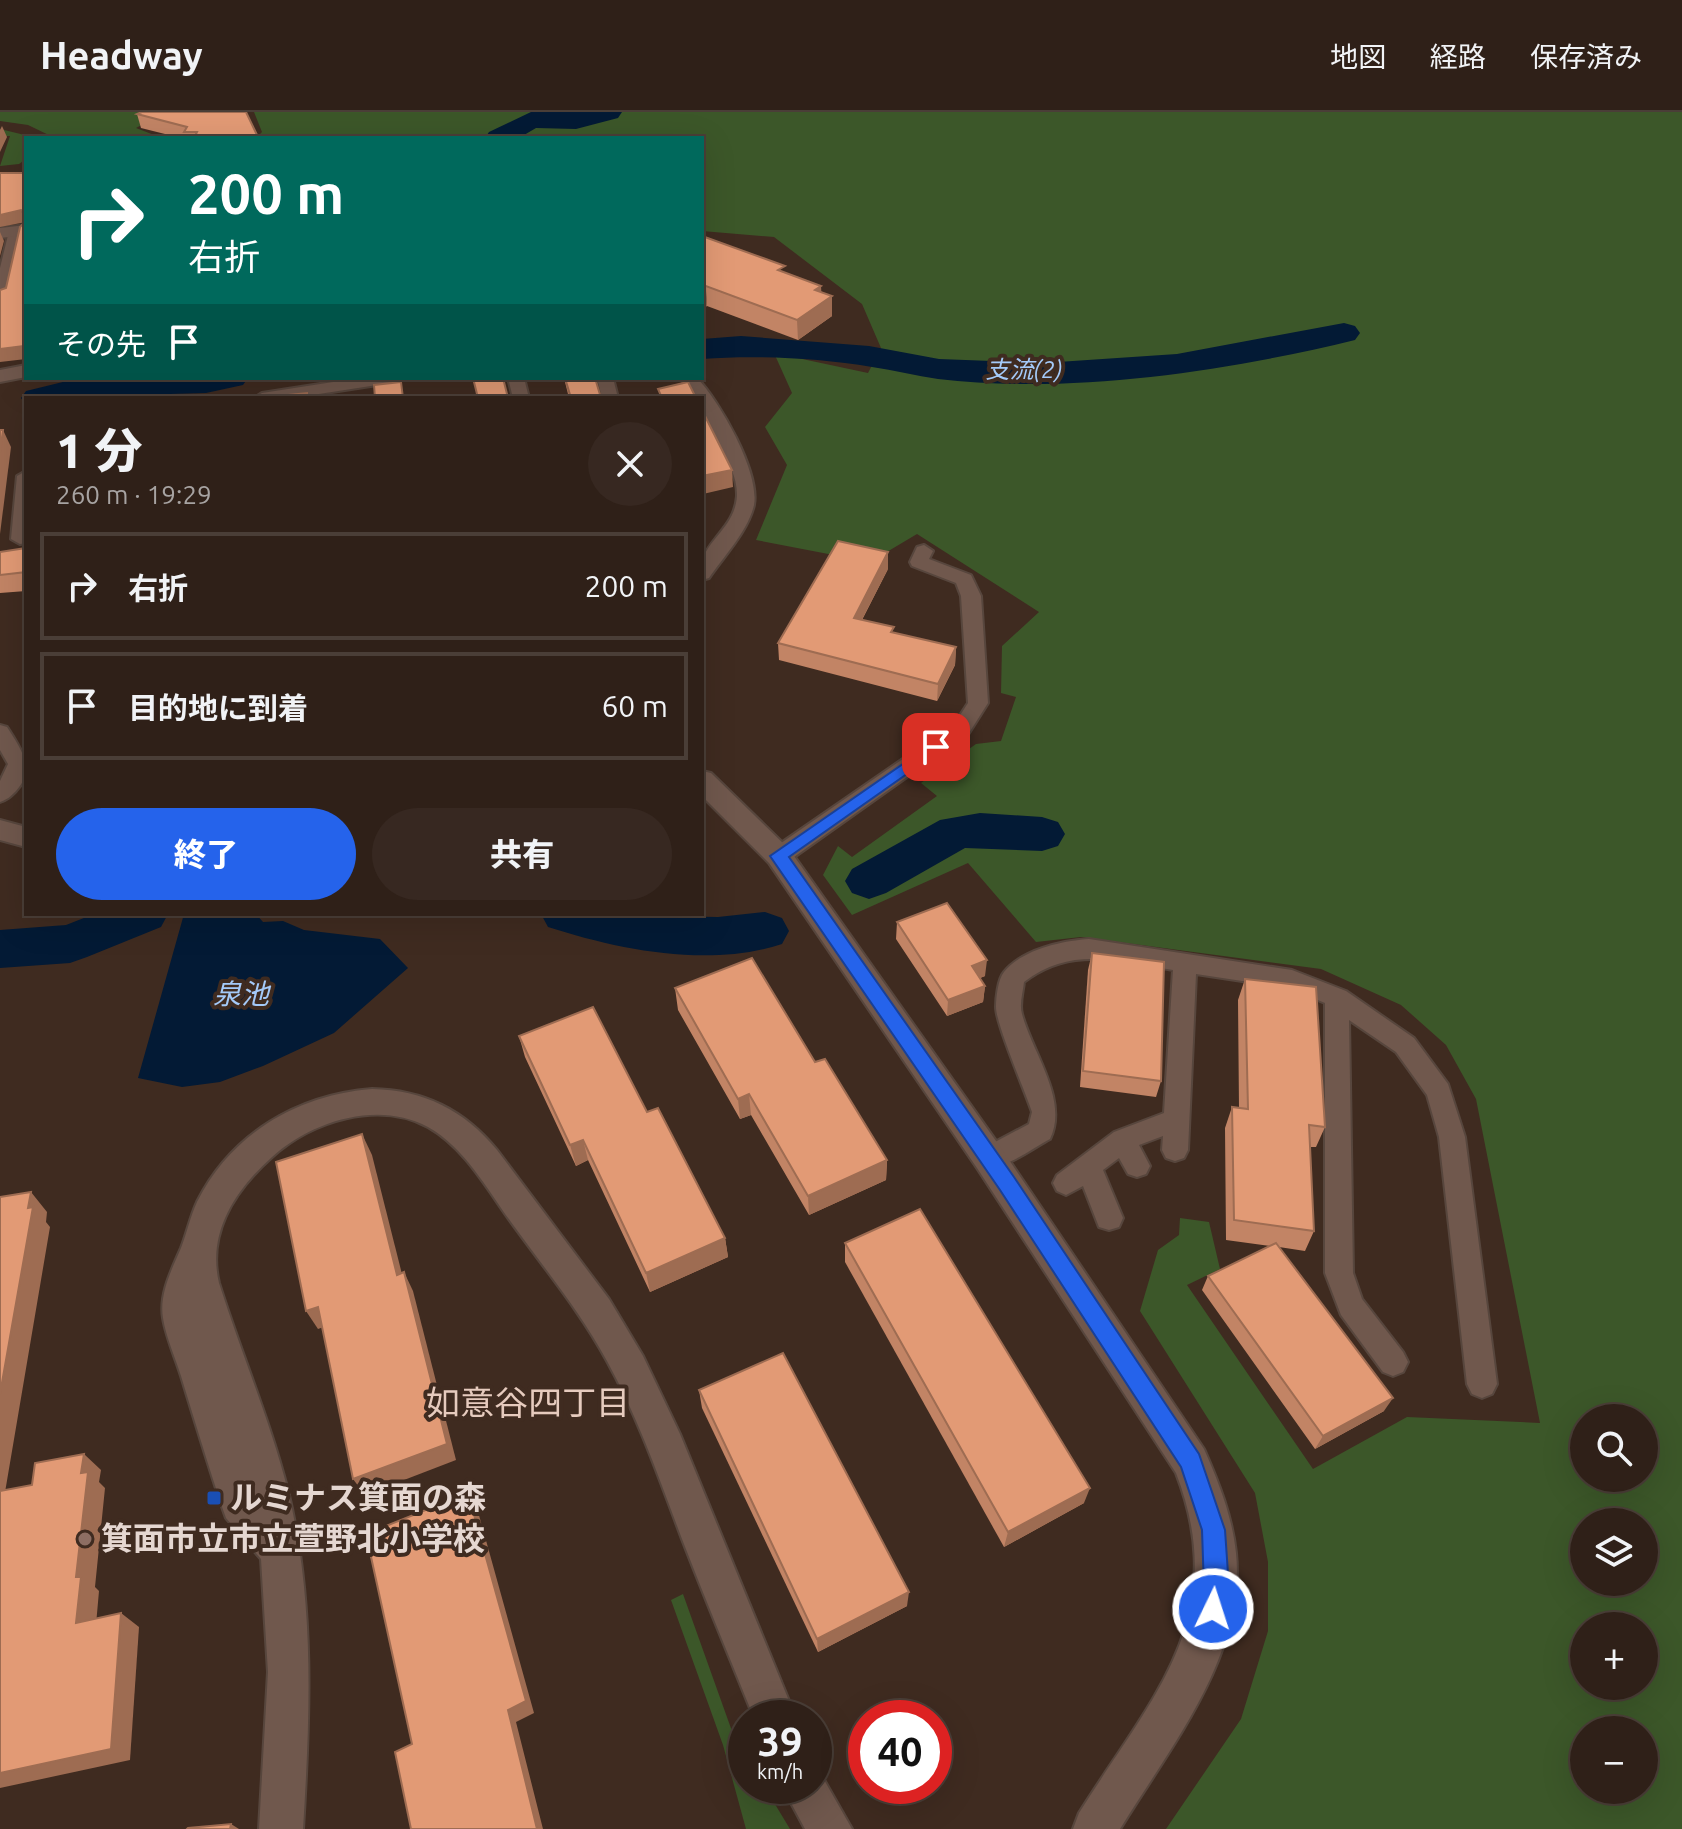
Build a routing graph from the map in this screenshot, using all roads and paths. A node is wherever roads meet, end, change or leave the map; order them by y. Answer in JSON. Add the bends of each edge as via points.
{"nodes":[{"id":1,"x":14,"y":231,"type":"edge"},
{"id":2,"x":4,"y":267,"type":"edge"},
{"id":3,"x":0,"y":299,"type":"edge"},
{"id":4,"x":24,"y":371,"type":"edge"},
{"id":5,"x":0,"y":376,"type":"edge"},
{"id":6,"x":382,"y":380,"type":"edge"},
{"id":7,"x":690,"y":380,"type":"edge"},
{"id":8,"x":327,"y":393,"type":"edge"},
{"id":9,"x":288,"y":396,"type":"edge"},
{"id":10,"x":703,"y":396,"type":"edge"},
{"id":11,"x":704,"y":398,"type":"edge"},
{"id":12,"x":24,"y":497,"type":"edge"},
{"id":13,"x":20,"y":539,"type":"dead end"},
{"id":14,"x":924,"y":551,"type":"dead end"},
{"id":15,"x":704,"y":567,"type":"edge"},
{"id":16,"x":0,"y":732,"type":"edge"},
{"id":17,"x":704,"y":782,"type":"edge"},
{"id":18,"x":0,"y":794,"type":"edge"},
{"id":19,"x":0,"y":830,"type":"edge"},
{"id":20,"x":24,"y":836,"type":"edge"},
{"id":21,"x":779,"y":856,"type":"junction"},
{"id":22,"x":1185,"y":963,"type":"junction"},
{"id":23,"x":1337,"y":998,"type":"junction"},
{"id":24,"x":1176,"y":1120,"type":"junction"},
{"id":25,"x":1123,"y":1140,"type":"junction"},
{"id":26,"x":1175,"y":1150,"type":"dead end"},
{"id":27,"x":989,"y":1158,"type":"junction"},
{"id":28,"x":1137,"y":1166,"type":"dead end"},
{"id":29,"x":1089,"y":1167,"type":"junction"},
{"id":30,"x":1066,"y":1183,"type":"dead end"},
{"id":31,"x":1109,"y":1218,"type":"dead end"},
{"id":32,"x":1393,"y":1362,"type":"dead end"},
{"id":33,"x":1482,"y":1384,"type":"dead end"},
{"id":34,"x":768,"y":1700,"type":"edge"},
{"id":35,"x":815,"y":1804,"type":"edge"},
{"id":36,"x":281,"y":1829,"type":"edge"},
{"id":37,"x":830,"y":1829,"type":"edge"},
{"id":38,"x":1095,"y":1829,"type":"edge"}],
"edges":[{"from":1,"to":2,"type":"street"},
{"from":2,"to":3,"type":"street"},
{"from":4,"to":5,"type":"street"},
{"from":6,"to":8,"type":"street"},
{"from":7,"to":10,"type":"street"},
{"from":8,"to":9,"type":"street"},
{"from":11,"to":15,"type":"street","via":[[748,491],[743,515]]},
{"from":12,"to":13,"type":"street"},
{"from":14,"to":21,"type":"street","via":[[919,562],[964,579],[971,596],[978,703],[962,728]]},
{"from":16,"to":18,"type":"street","via":[[19,764],[15,778]]},
{"from":17,"to":21,"type":"street"},
{"from":19,"to":20,"type":"street"},
{"from":21,"to":27,"type":"street"},
{"from":22,"to":23,"type":"street","via":[[1292,979]]},
{"from":22,"to":24,"type":"street"},
{"from":22,"to":27,"type":"street","via":[[1089,948],[1060,950],[1013,978],[1008,1010],[1045,1112],[1041,1131]]},
{"from":23,"to":32,"type":"street","via":[[1339,1273],[1351,1306]]},
{"from":23,"to":33,"type":"street","via":[[1405,1045],[1439,1091],[1452,1137]]},
{"from":24,"to":25,"type":"street"},
{"from":24,"to":26,"type":"street"},
{"from":25,"to":28,"type":"street"},
{"from":25,"to":29,"type":"street"},
{"from":27,"to":38,"type":"street","via":[[1173,1432],[1200,1482],[1214,1530],[1216,1588],[1206,1639],[1194,1668]]},
{"from":29,"to":30,"type":"street"},
{"from":29,"to":31,"type":"street"},
{"from":34,"to":36,"type":"street","via":[[662,1438],[621,1350],[581,1290],[474,1146],[457,1131],[429,1113],[377,1102],[342,1106],[303,1119],[259,1147],[232,1175],[187,1271],[180,1316],[240,1504],[278,1548],[287,1592],[290,1654]]},
{"from":35,"to":37,"type":"street"}]}
